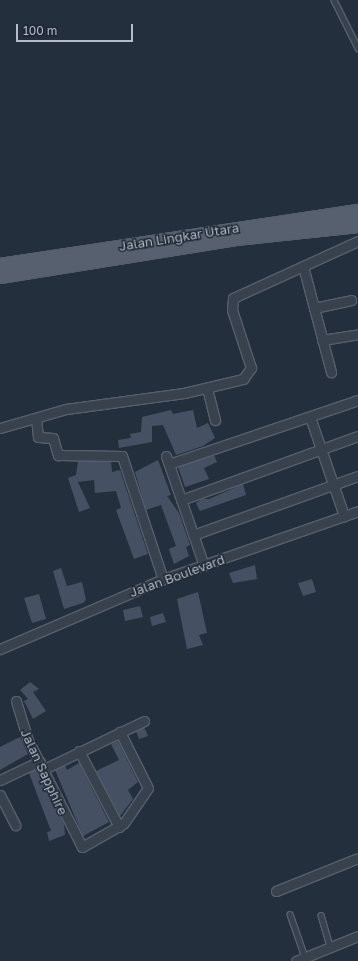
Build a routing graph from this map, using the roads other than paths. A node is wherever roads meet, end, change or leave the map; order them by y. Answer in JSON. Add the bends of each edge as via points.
{"nodes":[{"id":1,"x":334,"y":0,"type":"edge"},
{"id":2,"x":358,"y":48,"type":"edge"},
{"id":3,"x":358,"y":212,"type":"edge"},
{"id":4,"x":333,"y":221,"type":"junction"},
{"id":5,"x":358,"y":224,"type":"edge"},
{"id":6,"x":358,"y":241,"type":"edge"},
{"id":7,"x":0,"y":266,"type":"edge"},
{"id":8,"x":303,"y":266,"type":"junction"},
{"id":9,"x":0,"y":276,"type":"edge"},
{"id":10,"x":351,"y":300,"type":"dead end"},
{"id":11,"x":314,"y":308,"type":"junction"},
{"id":12,"x":358,"y":334,"type":"edge"},
{"id":13,"x":322,"y":340,"type":"junction"},
{"id":14,"x":330,"y":372,"type":"dead end"},
{"id":15,"x":207,"y":388,"type":"junction"},
{"id":16,"x":358,"y":400,"type":"edge"},
{"id":17,"x":310,"y":417,"type":"junction"},
{"id":18,"x":36,"y":418,"type":"junction"},
{"id":19,"x":215,"y":420,"type":"dead end"},
{"id":20,"x":0,"y":428,"type":"edge"},
{"id":21,"x":358,"y":436,"type":"edge"},
{"id":22,"x":321,"y":449,"type":"junction"},
{"id":23,"x":358,"y":476,"type":"edge"},
{"id":24,"x":333,"y":485,"type":"junction"},
{"id":25,"x":182,"y":500,"type":"junction"},
{"id":26,"x":358,"y":511,"type":"edge"},
{"id":27,"x":344,"y":516,"type":"junction"},
{"id":28,"x":193,"y":535,"type":"junction"},
{"id":29,"x":204,"y":566,"type":"junction"},
{"id":30,"x":163,"y":578,"type":"junction"},
{"id":31,"x":0,"y":649,"type":"edge"},
{"id":32,"x":16,"y":702,"type":"dead end"},
{"id":33,"x":144,"y":721,"type":"dead end"},
{"id":34,"x":120,"y":732,"type":"junction"},
{"id":35,"x":79,"y":751,"type":"junction"},
{"id":36,"x":42,"y":765,"type":"junction"},
{"id":37,"x":0,"y":780,"type":"edge"},
{"id":38,"x":0,"y":795,"type":"edge"},
{"id":39,"x":15,"y":825,"type":"dead end"},
{"id":40,"x":119,"y":827,"type":"junction"},
{"id":41,"x":358,"y":858,"type":"edge"},
{"id":42,"x":276,"y":891,"type":"dead end"},
{"id":43,"x":290,"y":914,"type":"dead end"},
{"id":44,"x":321,"y":915,"type":"dead end"},
{"id":45,"x":358,"y":936,"type":"edge"},
{"id":46,"x":330,"y":946,"type":"junction"},
{"id":47,"x":306,"y":957,"type":"junction"},
{"id":48,"x":296,"y":961,"type":"edge"}],
"edges":[{"from":1,"to":2,"type":"lane"},
{"from":3,"to":4,"type":"main road","name":"Jalan Lingkar Utara"},
{"from":4,"to":5,"type":"main road","name":"Jalan Lingkar Utara"},
{"from":4,"to":7,"type":"main road","name":"Jalan Lingkar Utara"},
{"from":4,"to":9,"type":"main road","name":"Jalan Lingkar Utara"},
{"from":6,"to":8,"type":"street"},
{"from":8,"to":11,"type":"street"},
{"from":8,"to":15,"type":"street","via":[[233,298],[232,310],[251,368],[249,373],[238,381]]},
{"from":10,"to":11,"type":"street"},
{"from":11,"to":13,"type":"street"},
{"from":12,"to":13,"type":"street"},
{"from":13,"to":14,"type":"street"},
{"from":15,"to":18,"type":"street","via":[[66,409]]},
{"from":15,"to":19,"type":"street"},
{"from":16,"to":17,"type":"street"},
{"from":17,"to":22,"type":"street"},
{"from":17,"to":25,"type":"street","via":[[168,460]]},
{"from":18,"to":20,"type":"street"},
{"from":18,"to":30,"type":"street","via":[[38,437],[53,438],[58,455],[122,456]]},
{"from":21,"to":22,"type":"street"},
{"from":22,"to":24,"type":"street"},
{"from":22,"to":25,"type":"street"},
{"from":23,"to":24,"type":"street"},
{"from":24,"to":27,"type":"street"},
{"from":24,"to":28,"type":"street"},
{"from":25,"to":28,"type":"street"},
{"from":26,"to":27,"type":"street","name":"Jalan Boulevard"},
{"from":27,"to":29,"type":"street","name":"Jalan Boulevard"},
{"from":28,"to":29,"type":"street"},
{"from":29,"to":30,"type":"street","name":"Jalan Boulevard"},
{"from":30,"to":31,"type":"street","name":"Jalan Boulevard"},
{"from":32,"to":36,"type":"street","name":"Jalan Sapphire","via":[[27,738]]},
{"from":33,"to":34,"type":"street"},
{"from":34,"to":35,"type":"street"},
{"from":34,"to":40,"type":"street","via":[[148,788]]},
{"from":35,"to":36,"type":"street"},
{"from":35,"to":40,"type":"street"},
{"from":36,"to":37,"type":"street"},
{"from":36,"to":40,"type":"street","name":"Jalan Sapphire","via":[[76,841],[85,847]]},
{"from":38,"to":39,"type":"street"},
{"from":41,"to":42,"type":"street"},
{"from":43,"to":47,"type":"lane"},
{"from":44,"to":46,"type":"lane"},
{"from":45,"to":46,"type":"street"},
{"from":46,"to":47,"type":"street"},
{"from":47,"to":48,"type":"street"}]}
